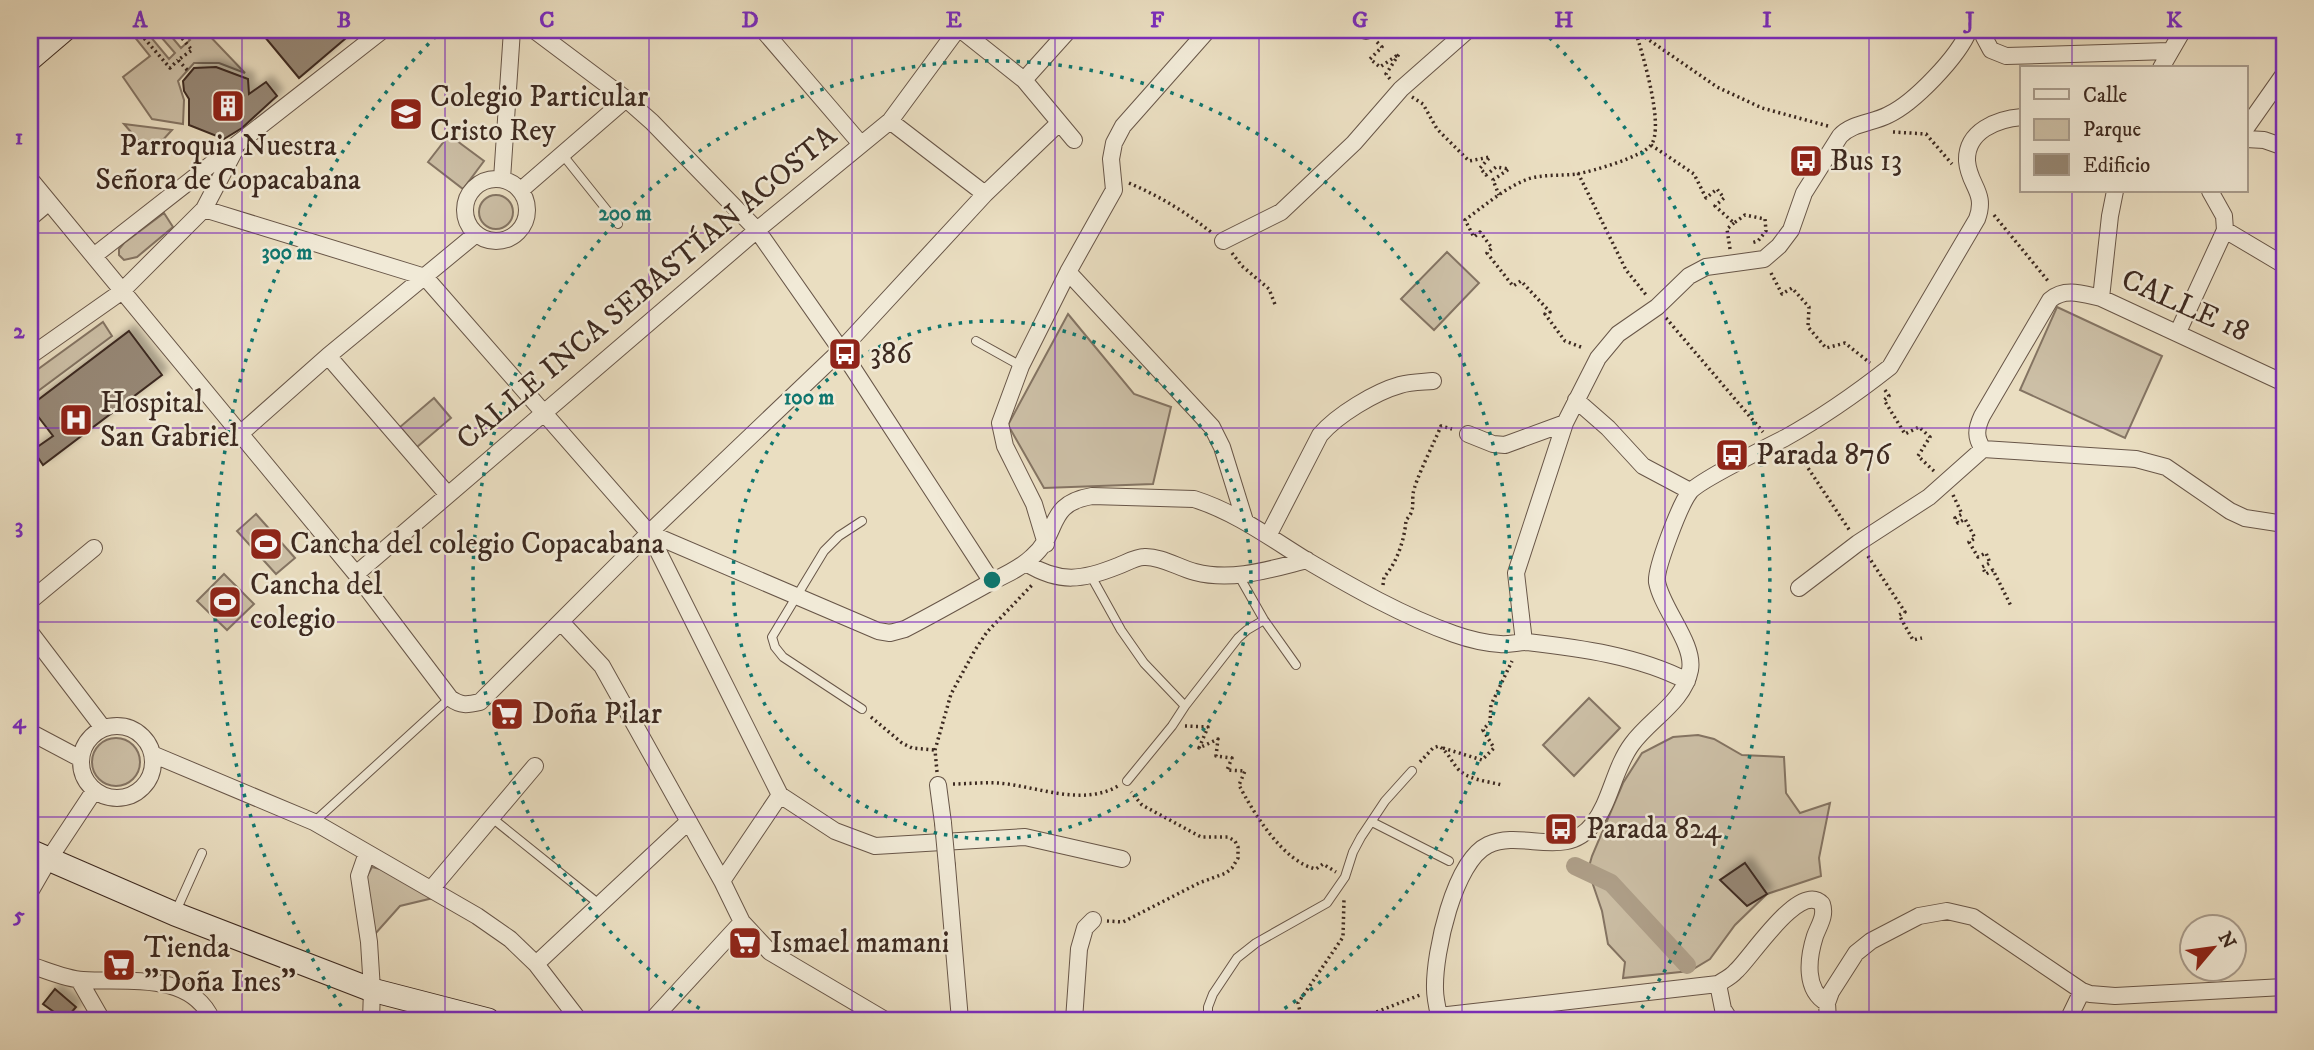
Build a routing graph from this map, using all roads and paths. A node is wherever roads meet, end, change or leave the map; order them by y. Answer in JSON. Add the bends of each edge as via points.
{"nodes":[{"id":1,"x":64,"y":30,"type":"edge"},
{"id":2,"x":137,"y":30,"type":"edge"},
{"id":3,"x":175,"y":30,"type":"edge"},
{"id":4,"x":383,"y":30,"type":"edge"},
{"id":5,"x":512,"y":30,"type":"edge"},
{"id":6,"x":534,"y":30,"type":"edge"},
{"id":7,"x":763,"y":30,"type":"edge"},
{"id":8,"x":959,"y":30,"type":"edge"},
{"id":9,"x":1069,"y":30,"type":"edge"},
{"id":10,"x":1209,"y":30,"type":"edge"},
{"id":11,"x":1365,"y":30,"type":"edge"},
{"id":12,"x":1468,"y":30,"type":"edge"},
{"id":13,"x":1635,"y":30,"type":"edge"},
{"id":14,"x":1969,"y":30,"type":"edge"},
{"id":15,"x":2183,"y":30,"type":"edge"},
{"id":16,"x":1986,"y":36,"type":"edge"},
{"id":17,"x":2169,"y":51,"type":"junction"},
{"id":18,"x":30,"y":60,"type":"edge"},
{"id":19,"x":178,"y":60,"type":"junction"},
{"id":20,"x":2162,"y":66,"type":"edge"},
{"id":21,"x":190,"y":73,"type":"dead end"},
{"id":22,"x":2284,"y":74,"type":"edge"},
{"id":23,"x":1024,"y":80,"type":"junction"},
{"id":24,"x":1401,"y":89,"type":"junction"},
{"id":25,"x":626,"y":99,"type":"junction"},
{"id":26,"x":2020,"y":117,"type":"edge"},
{"id":27,"x":890,"y":121,"type":"junction"},
{"id":28,"x":1059,"y":123,"type":"junction"},
{"id":29,"x":1865,"y":124,"type":"junction"},
{"id":30,"x":2248,"y":125,"type":"edge"},
{"id":31,"x":1845,"y":130,"type":"junction"},
{"id":32,"x":2248,"y":139,"type":"edge"},
{"id":33,"x":1074,"y":140,"type":"dead end"},
{"id":34,"x":860,"y":143,"type":"junction"},
{"id":35,"x":238,"y":145,"type":"junction"},
{"id":36,"x":1651,"y":145,"type":"junction"},
{"id":37,"x":2284,"y":147,"type":"edge"},
{"id":38,"x":562,"y":155,"type":"junction"},
{"id":39,"x":1578,"y":173,"type":"junction"},
{"id":40,"x":1114,"y":176,"type":"junction"},
{"id":41,"x":1971,"y":176,"type":"junction"},
{"id":42,"x":30,"y":179,"type":"edge"},
{"id":43,"x":502,"y":179,"type":"junction"},
{"id":44,"x":521,"y":190,"type":"junction"},
{"id":45,"x":2115,"y":192,"type":"edge"},
{"id":46,"x":2211,"y":192,"type":"edge"},
{"id":47,"x":985,"y":194,"type":"junction"},
{"id":48,"x":1499,"y":195,"type":"junction"},
{"id":49,"x":1982,"y":200,"type":"junction"},
{"id":50,"x":49,"y":202,"type":"junction"},
{"id":51,"x":204,"y":209,"type":"junction"},
{"id":52,"x":30,"y":218,"type":"edge"},
{"id":53,"x":1734,"y":223,"type":"junction"},
{"id":54,"x":618,"y":224,"type":"dead end"},
{"id":55,"x":757,"y":230,"type":"junction"},
{"id":56,"x":2225,"y":230,"type":"junction"},
{"id":57,"x":476,"y":234,"type":"junction"},
{"id":58,"x":1223,"y":242,"type":"junction"},
{"id":59,"x":1746,"y":245,"type":"dead end"},
{"id":60,"x":1739,"y":247,"type":"dead end"},
{"id":61,"x":1731,"y":250,"type":"junction"},
{"id":62,"x":95,"y":255,"type":"junction"},
{"id":63,"x":1764,"y":259,"type":"junction"},
{"id":64,"x":2284,"y":265,"type":"edge"},
{"id":65,"x":1706,"y":267,"type":"junction"},
{"id":66,"x":1068,"y":272,"type":"junction"},
{"id":67,"x":425,"y":277,"type":"junction"},
{"id":68,"x":121,"y":292,"type":"junction"},
{"id":69,"x":2058,"y":293,"type":"junction"},
{"id":70,"x":2101,"y":298,"type":"junction"},
{"id":71,"x":1276,"y":307,"type":"dead end"},
{"id":72,"x":1657,"y":307,"type":"junction"},
{"id":73,"x":2178,"y":332,"type":"junction"},
{"id":74,"x":976,"y":341,"type":"dead end"},
{"id":75,"x":1581,"y":347,"type":"dead end"},
{"id":76,"x":841,"y":350,"type":"junction"},
{"id":77,"x":30,"y":356,"type":"edge"},
{"id":78,"x":328,"y":356,"type":"junction"},
{"id":79,"x":1021,"y":366,"type":"junction"},
{"id":80,"x":1882,"y":373,"type":"junction"},
{"id":81,"x":1433,"y":381,"type":"dead end"},
{"id":82,"x":2284,"y":383,"type":"edge"},
{"id":83,"x":1576,"y":400,"type":"junction"},
{"id":84,"x":543,"y":414,"type":"junction"},
{"id":85,"x":1565,"y":423,"type":"junction"},
{"id":86,"x":240,"y":433,"type":"junction"},
{"id":87,"x":1468,"y":434,"type":"joint"},
{"id":88,"x":1773,"y":444,"type":"junction"},
{"id":89,"x":1983,"y":449,"type":"junction"},
{"id":90,"x":1690,"y":491,"type":"junction"},
{"id":91,"x":448,"y":495,"type":"junction"},
{"id":92,"x":862,"y":521,"type":"dead end"},
{"id":93,"x":1245,"y":521,"type":"junction"},
{"id":94,"x":2284,"y":524,"type":"edge"},
{"id":95,"x":649,"y":533,"type":"junction"},
{"id":96,"x":1268,"y":536,"type":"junction"},
{"id":97,"x":1046,"y":544,"type":"junction"},
{"id":98,"x":94,"y":548,"type":"dead end"},
{"id":99,"x":1307,"y":560,"type":"junction"},
{"id":100,"x":1026,"y":563,"type":"junction"},
{"id":101,"x":1043,"y":573,"type":"junction"},
{"id":102,"x":356,"y":574,"type":"junction"},
{"id":103,"x":1091,"y":576,"type":"junction"},
{"id":104,"x":1239,"y":576,"type":"junction"},
{"id":105,"x":992,"y":582,"type":"junction"},
{"id":106,"x":1799,"y":588,"type":"dead end"},
{"id":107,"x":798,"y":595,"type":"junction"},
{"id":108,"x":1378,"y":598,"type":"junction"},
{"id":109,"x":30,"y":601,"type":"edge"},
{"id":110,"x":1264,"y":620,"type":"junction"},
{"id":111,"x":561,"y":622,"type":"junction"},
{"id":112,"x":30,"y":632,"type":"edge"},
{"id":113,"x":1524,"y":642,"type":"junction"},
{"id":114,"x":1296,"y":665,"type":"dead end"},
{"id":115,"x":1687,"y":681,"type":"junction"},
{"id":116,"x":455,"y":701,"type":"junction"},
{"id":117,"x":1185,"y":706,"type":"junction"},
{"id":118,"x":862,"y":709,"type":"joint"},
{"id":119,"x":1172,"y":726,"type":"junction"},
{"id":120,"x":103,"y":728,"type":"junction"},
{"id":121,"x":30,"y":732,"type":"edge"},
{"id":122,"x":1443,"y":748,"type":"junction"},
{"id":123,"x":935,"y":750,"type":"junction"},
{"id":124,"x":152,"y":754,"type":"junction"},
{"id":125,"x":80,"y":759,"type":"junction"},
{"id":126,"x":535,"y":766,"type":"dead end"},
{"id":127,"x":1412,"y":771,"type":"joint"},
{"id":128,"x":1127,"y":781,"type":"junction"},
{"id":129,"x":938,"y":785,"type":"junction"},
{"id":130,"x":1502,"y":785,"type":"dead end"},
{"id":131,"x":94,"y":791,"type":"junction"},
{"id":132,"x":780,"y":796,"type":"junction"},
{"id":133,"x":492,"y":818,"type":"junction"},
{"id":134,"x":314,"y":821,"type":"junction"},
{"id":135,"x":688,"y":822,"type":"junction"},
{"id":136,"x":1372,"y":822,"type":"junction"},
{"id":137,"x":202,"y":852,"type":"dead end"},
{"id":138,"x":367,"y":853,"type":"junction"},
{"id":139,"x":39,"y":855,"type":"edge"},
{"id":140,"x":1122,"y":859,"type":"dead end"},
{"id":141,"x":1449,"y":860,"type":"dead end"},
{"id":142,"x":1345,"y":877,"type":"junction"},
{"id":143,"x":722,"y":881,"type":"junction"},
{"id":144,"x":432,"y":888,"type":"junction"},
{"id":145,"x":30,"y":892,"type":"edge"},
{"id":146,"x":599,"y":904,"type":"junction"},
{"id":147,"x":175,"y":914,"type":"junction"},
{"id":148,"x":1093,"y":920,"type":"joint"},
{"id":149,"x":741,"y":922,"type":"junction"},
{"id":150,"x":536,"y":964,"type":"junction"},
{"id":151,"x":30,"y":965,"type":"edge"},
{"id":152,"x":79,"y":980,"type":"junction"},
{"id":153,"x":1718,"y":984,"type":"junction"},
{"id":154,"x":2284,"y":987,"type":"edge"},
{"id":155,"x":1435,"y":989,"type":"junction"},
{"id":156,"x":372,"y":990,"type":"junction"},
{"id":157,"x":2082,"y":991,"type":"junction"},
{"id":158,"x":1827,"y":1003,"type":"junction"},
{"id":159,"x":1440,"y":1018,"type":"edge"},
{"id":160,"x":102,"y":1020,"type":"edge"},
{"id":161,"x":212,"y":1020,"type":"edge"},
{"id":162,"x":371,"y":1020,"type":"edge"},
{"id":163,"x":488,"y":1020,"type":"edge"},
{"id":164,"x":579,"y":1020,"type":"edge"},
{"id":165,"x":652,"y":1020,"type":"edge"},
{"id":166,"x":885,"y":1020,"type":"edge"},
{"id":167,"x":960,"y":1020,"type":"edge"},
{"id":168,"x":1074,"y":1020,"type":"edge"},
{"id":169,"x":1208,"y":1020,"type":"edge"},
{"id":170,"x":1302,"y":1020,"type":"edge"},
{"id":171,"x":1356,"y":1020,"type":"edge"},
{"id":172,"x":1730,"y":1020,"type":"edge"},
{"id":173,"x":1828,"y":1020,"type":"edge"},
{"id":174,"x":2068,"y":1020,"type":"edge"}],
"edges":[{"from":1,"to":18,"type":"street"},
{"from":2,"to":19,"type":"path","via":[[170,68]]},
{"from":3,"to":19,"type":"path","via":[[192,50]]},
{"from":4,"to":35,"type":"street"},
{"from":5,"to":43,"type":"street"},
{"from":6,"to":25,"type":"street"},
{"from":7,"to":34,"type":"street"},
{"from":8,"to":23,"type":"street"},
{"from":8,"to":27,"type":"street","name":"CALLE INCA SEBASTÍAN ACOSTA"},
{"from":9,"to":23,"type":"street"},
{"from":10,"to":40,"type":"street","via":[[1123,126],[1111,159]]},
{"from":11,"to":24,"type":"path","via":[[1382,47],[1370,59],[1380,67],[1399,54],[1386,74]]},
{"from":12,"to":24,"type":"street"},
{"from":13,"to":31,"type":"path","via":[[1717,87],[1762,108]]},
{"from":13,"to":36,"type":"path","via":[[1647,67],[1657,130]]},
{"from":14,"to":29,"type":"street","via":[[1945,67],[1907,102],[1892,114]]},
{"from":15,"to":17,"type":"street"},
{"from":16,"to":17,"type":"street","via":[[1997,54],[2006,57]]},
{"from":17,"to":20,"type":"street"},
{"from":19,"to":21,"type":"path"},
{"from":22,"to":30,"type":"street"},
{"from":23,"to":28,"type":"street"},
{"from":24,"to":48,"type":"path","via":[[1423,104],[1437,129],[1469,161],[1490,157],[1480,168],[1486,175],[1496,167],[1510,169],[1493,180]]},
{"from":24,"to":58,"type":"street","via":[[1354,143],[1281,212]]},
{"from":25,"to":38,"type":"street"},
{"from":25,"to":55,"type":"street"},
{"from":26,"to":41,"type":"street","via":[[1994,123],[1977,135],[1969,147]]},
{"from":27,"to":34,"type":"street","name":"CALLE INCA SEBASTÍAN ACOSTA"},
{"from":27,"to":47,"type":"street"},
{"from":28,"to":33,"type":"street"},
{"from":28,"to":47,"type":"street"},
{"from":29,"to":31,"type":"street"},
{"from":29,"to":41,"type":"path","via":[[1875,131],[1926,134],[1950,163]]},
{"from":31,"to":63,"type":"street","via":[[1804,193],[1791,230]]},
{"from":32,"to":37,"type":"street"},
{"from":34,"to":55,"type":"street","name":"CALLE INCA SEBASTÍAN ACOSTA"},
{"from":35,"to":51,"type":"street"},
{"from":35,"to":62,"type":"street"},
{"from":36,"to":39,"type":"path","via":[[1639,154]]},
{"from":36,"to":53,"type":"path","via":[[1694,174],[1706,198],[1717,189],[1724,198],[1715,206]]},
{"from":38,"to":44,"type":"street"},
{"from":38,"to":54,"type":"lane"},
{"from":39,"to":48,"type":"path","via":[[1529,179]]},
{"from":39,"to":72,"type":"path","via":[[1626,270]]},
{"from":40,"to":58,"type":"path","via":[[1153,193]]},
{"from":40,"to":66,"type":"street","via":[[1114,190]]},
{"from":41,"to":49,"type":"street"},
{"from":42,"to":50,"type":"street"},
{"from":43,"to":44,"type":"street"},
{"from":43,"to":57,"type":"street","via":[[482,181],[468,196],[466,216]]},
{"from":44,"to":57,"type":"street","via":[[528,207],[519,233],[493,242]]},
{"from":45,"to":70,"type":"street"},
{"from":46,"to":56,"type":"street","via":[[2224,216]]},
{"from":47,"to":76,"type":"street"},
{"from":48,"to":75,"type":"path","via":[[1465,219],[1474,237],[1480,232],[1492,248],[1487,253],[1513,286],[1521,281],[1550,312],[1545,314],[1565,341]]},
{"from":49,"to":69,"type":"path"},
{"from":49,"to":80,"type":"street","via":[[1978,219],[1894,362]]},
{"from":50,"to":52,"type":"street"},
{"from":50,"to":62,"type":"street"},
{"from":51,"to":67,"type":"street"},
{"from":51,"to":68,"type":"street"},
{"from":53,"to":59,"type":"path","via":[[1745,215],[1765,219],[1766,231],[1758,241]]},
{"from":53,"to":61,"type":"path","via":[[1727,229]]},
{"from":55,"to":76,"type":"street"},
{"from":55,"to":84,"type":"street","name":"CALLE INCA SEBASTÍAN ACOSTA"},
{"from":56,"to":64,"type":"street"},
{"from":56,"to":73,"type":"street"},
{"from":57,"to":67,"type":"street"},
{"from":58,"to":71,"type":"path","via":[[1269,289]]},
{"from":60,"to":61,"type":"path"},
{"from":61,"to":65,"type":"path","via":[[1706,258]]},
{"from":62,"to":68,"type":"street"},
{"from":63,"to":65,"type":"street"},
{"from":63,"to":80,"type":"path","via":[[1782,294],[1792,288],[1808,307],[1808,327],[1826,348],[1845,343]]},
{"from":65,"to":72,"type":"street","via":[[1678,284]]},
{"from":66,"to":79,"type":"street"},
{"from":66,"to":93,"type":"street","via":[[1212,427]]},
{"from":67,"to":78,"type":"street"},
{"from":67,"to":84,"type":"street"},
{"from":68,"to":77,"type":"street"},
{"from":68,"to":86,"type":"street"},
{"from":69,"to":70,"type":"street","name":"CALLE 18"},
{"from":69,"to":89,"type":"street","via":[[1982,416],[1977,432]]},
{"from":70,"to":73,"type":"street","name":"CALLE 18"},
{"from":72,"to":83,"type":"street","via":[[1604,348]]},
{"from":72,"to":88,"type":"path"},
{"from":73,"to":82,"type":"street","name":"CALLE 18"},
{"from":74,"to":79,"type":"lane"},
{"from":76,"to":95,"type":"street"},
{"from":76,"to":105,"type":"street"},
{"from":78,"to":86,"type":"street"},
{"from":78,"to":91,"type":"street"},
{"from":79,"to":97,"type":"street","via":[[1003,410],[1001,435],[1034,504]]},
{"from":80,"to":88,"type":"street"},
{"from":81,"to":96,"type":"street","via":[[1389,389],[1328,425]]},
{"from":83,"to":85,"type":"street"},
{"from":83,"to":90,"type":"street","via":[[1643,466]]},
{"from":84,"to":91,"type":"street","name":"CALLE INCA SEBASTÍAN ACOSTA"},
{"from":84,"to":95,"type":"street"},
{"from":85,"to":87,"type":"street","via":[[1505,445]]},
{"from":85,"to":113,"type":"street","via":[[1516,573]]},
{"from":86,"to":102,"type":"street"},
{"from":87,"to":108,"type":"path","via":[[1441,426]]},
{"from":88,"to":90,"type":"street"},
{"from":89,"to":94,"type":"street","via":[[2136,459],[2166,467],[2245,518]]},
{"from":89,"to":106,"type":"street","via":[[1929,497]]},
{"from":90,"to":115,"type":"street","via":[[1656,574],[1690,656]]},
{"from":91,"to":102,"type":"street","name":"CALLE INCA SEBASTÍAN ACOSTA"},
{"from":92,"to":107,"type":"lane","via":[[824,551]]},
{"from":93,"to":96,"type":"street"},
{"from":93,"to":97,"type":"street","via":[[1194,499],[1092,496],[1060,509]]},
{"from":95,"to":107,"type":"street"},
{"from":95,"to":111,"type":"street"},
{"from":95,"to":132,"type":"street"},
{"from":96,"to":99,"type":"street"},
{"from":97,"to":100,"type":"street"},
{"from":98,"to":109,"type":"street"},
{"from":99,"to":104,"type":"street"},
{"from":99,"to":108,"type":"street"},
{"from":100,"to":101,"type":"street"},
{"from":100,"to":105,"type":"street"},
{"from":101,"to":103,"type":"street","via":[[1064,580]]},
{"from":101,"to":123,"type":"path","via":[[975,650],[951,694]]},
{"from":102,"to":116,"type":"street"},
{"from":103,"to":104,"type":"street","via":[[1142,557],[1195,572]]},
{"from":103,"to":117,"type":"lane","via":[[1121,630]]},
{"from":104,"to":110,"type":"lane"},
{"from":105,"to":107,"type":"street","via":[[890,633]]},
{"from":107,"to":118,"type":"lane","via":[[775,629],[775,646],[783,657]]},
{"from":108,"to":113,"type":"street","via":[[1454,634],[1503,645]]},
{"from":110,"to":114,"type":"lane"},
{"from":110,"to":117,"type":"lane","via":[[1238,638]]},
{"from":111,"to":116,"type":"street","via":[[480,702]]},
{"from":111,"to":135,"type":"street","via":[[603,666]]},
{"from":112,"to":120,"type":"street"},
{"from":113,"to":115,"type":"street","via":[[1599,653],[1653,666]]},
{"from":113,"to":122,"type":"path","via":[[1506,670],[1491,705],[1490,722],[1483,730],[1494,748],[1482,760]]},
{"from":115,"to":155,"type":"street","via":[[1633,741],[1620,761],[1602,809],[1582,834],[1555,843],[1490,844],[1465,867],[1443,931]]},
{"from":116,"to":134,"type":"lane"},
{"from":117,"to":119,"type":"lane"},
{"from":118,"to":123,"type":"path","via":[[902,743]]},
{"from":119,"to":128,"type":"lane"},
{"from":119,"to":142,"type":"path","via":[[1208,727],[1199,748],[1218,739],[1216,756],[1231,758],[1227,770],[1245,771],[1239,785],[1283,849],[1308,867],[1323,864]]},
{"from":120,"to":124,"type":"street","via":[[128,727],[147,742]]},
{"from":120,"to":125,"type":"street","via":[[88,741]]},
{"from":121,"to":125,"type":"street"},
{"from":122,"to":127,"type":"path","via":[[1433,748]]},
{"from":122,"to":130,"type":"path","via":[[1470,777]]},
{"from":123,"to":129,"type":"path"},
{"from":124,"to":131,"type":"street","via":[[151,776],[137,793],[115,799]]},
{"from":124,"to":134,"type":"street"},
{"from":125,"to":131,"type":"street","via":[[81,771]]},
{"from":126,"to":133,"type":"street"},
{"from":127,"to":136,"type":"lane"},
{"from":128,"to":129,"type":"path","via":[[1095,795],[998,783]]},
{"from":128,"to":148,"type":"path","via":[[1142,805],[1164,818],[1201,837],[1235,841],[1238,858],[1226,873],[1123,922]]},
{"from":129,"to":167,"type":"street","bridge":true},
{"from":131,"to":139,"type":"street"},
{"from":132,"to":140,"type":"street","via":[[835,831],[875,846],[1025,837]]},
{"from":132,"to":143,"type":"street"},
{"from":133,"to":144,"type":"street"},
{"from":133,"to":146,"type":"lane"},
{"from":134,"to":138,"type":"street"},
{"from":135,"to":143,"type":"street"},
{"from":135,"to":146,"type":"street"},
{"from":136,"to":141,"type":"lane"},
{"from":136,"to":142,"type":"lane","via":[[1353,852]]},
{"from":137,"to":147,"type":"lane"},
{"from":138,"to":144,"type":"street"},
{"from":138,"to":156,"type":"street","via":[[359,876]]},
{"from":139,"to":145,"type":"street"},
{"from":139,"to":147,"type":"street"},
{"from":142,"to":169,"type":"lane","via":[[1327,903],[1237,958],[1213,994]]},
{"from":142,"to":170,"type":"path","via":[[1343,937],[1298,1003]]},
{"from":143,"to":149,"type":"street"},
{"from":144,"to":150,"type":"street","via":[[510,939]]},
{"from":146,"to":150,"type":"street"},
{"from":147,"to":156,"type":"street"},
{"from":148,"to":168,"type":"street","via":[[1082,937]]},
{"from":149,"to":165,"type":"street"},
{"from":149,"to":166,"type":"street","via":[[770,952]]},
{"from":150,"to":164,"type":"street"},
{"from":151,"to":152,"type":"street"},
{"from":152,"to":160,"type":"street"},
{"from":152,"to":161,"type":"street","via":[[156,983],[181,989],[196,998]]},
{"from":153,"to":158,"type":"street","via":[[1738,970],[1792,909],[1813,899],[1822,904],[1824,914],[1811,952],[1811,982]]},
{"from":153,"to":159,"type":"street"},
{"from":153,"to":172,"type":"street"},
{"from":154,"to":157,"type":"street","via":[[2115,996]]},
{"from":155,"to":159,"type":"street"},
{"from":155,"to":171,"type":"path"},
{"from":156,"to":162,"type":"street"},
{"from":156,"to":163,"type":"street"},
{"from":157,"to":158,"type":"street","via":[[1973,917],[1947,911],[1919,916],[1871,941],[1847,965]]},
{"from":157,"to":174,"type":"street"},
{"from":158,"to":173,"type":"street"}]}
